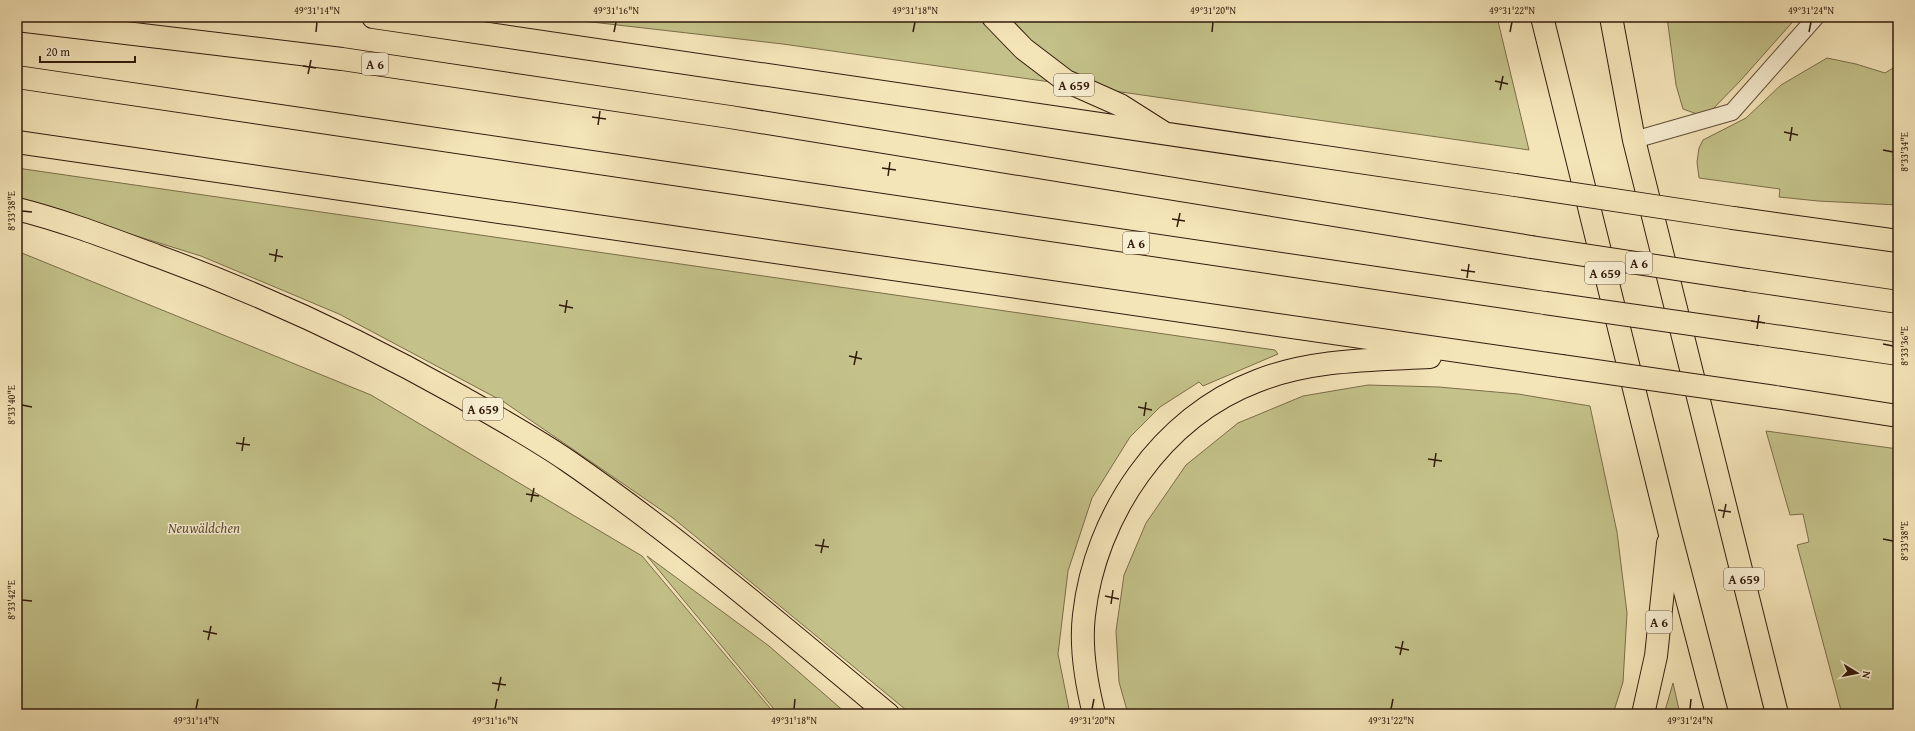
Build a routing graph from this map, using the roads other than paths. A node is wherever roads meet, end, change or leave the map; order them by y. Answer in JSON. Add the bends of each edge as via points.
{"nodes":[{"id":1,"x":373,"y":17,"type":"edge"},
{"id":2,"x":993,"y":17,"type":"edge"},
{"id":3,"x":1542,"y":17,"type":"edge"},
{"id":4,"x":1611,"y":17,"type":"edge"},
{"id":5,"x":1816,"y":17,"type":"edge"},
{"id":6,"x":17,"y":20,"type":"edge"},
{"id":7,"x":17,"y":77,"type":"edge"},
{"id":8,"x":1168,"y":135,"type":"junction"},
{"id":9,"x":1634,"y":140,"type":"junction"},
{"id":10,"x":17,"y":142,"type":"edge"},
{"id":11,"x":17,"y":209,"type":"edge"},
{"id":12,"x":1898,"y":225,"type":"edge"},
{"id":13,"x":1817,"y":230,"type":"junction"},
{"id":14,"x":1898,"y":241,"type":"edge"},
{"id":15,"x":1898,"y":302,"type":"edge"},
{"id":16,"x":1898,"y":354,"type":"edge"},
{"id":17,"x":1481,"y":355,"type":"junction"},
{"id":18,"x":1898,"y":416,"type":"edge"},
{"id":19,"x":1669,"y":530,"type":"junction"},
{"id":20,"x":888,"y":714,"type":"edge"},
{"id":21,"x":1094,"y":714,"type":"edge"},
{"id":22,"x":1643,"y":714,"type":"edge"},
{"id":23,"x":1717,"y":714,"type":"edge"},
{"id":24,"x":1777,"y":714,"type":"edge"}],
"edges":[{"from":1,"to":8,"type":"highway"},
{"from":2,"to":8,"type":"highway","number":"A 659","via":[[1024,49],[1066,81],[1120,104]]},
{"from":3,"to":19,"type":"highway","number":"A 659"},
{"from":4,"to":9,"type":"highway","number":"A 659"},
{"from":5,"to":9,"type":"lane","via":[[1732,112]]},
{"from":6,"to":15,"type":"highway","number":"A 6","bridge":true,"via":[[357,61],[730,117],[1531,247]]},
{"from":7,"to":16,"type":"highway","number":"A 6","bridge":true},
{"from":8,"to":13,"type":"highway","bridge":true},
{"from":9,"to":24,"type":"highway","number":"A 659"},
{"from":10,"to":17,"type":"highway"},
{"from":11,"to":20,"type":"highway","number":"A 659","via":[[104,237],[222,280],[356,341],[489,412],[566,460],[656,526],[758,605]]},
{"from":12,"to":13,"type":"highway"},
{"from":13,"to":14,"type":"highway"},
{"from":17,"to":18,"type":"highway","bridge":true},
{"from":17,"to":21,"type":"highway","via":[[1339,362],[1293,370],[1250,384],[1214,402],[1182,426],[1151,456],[1127,492],[1107,531],[1092,574],[1084,615],[1084,654],[1087,687]]},
{"from":19,"to":22,"type":"highway","number":"A 6","via":[[1656,656]]},
{"from":19,"to":23,"type":"highway","number":"A 659"}]}
